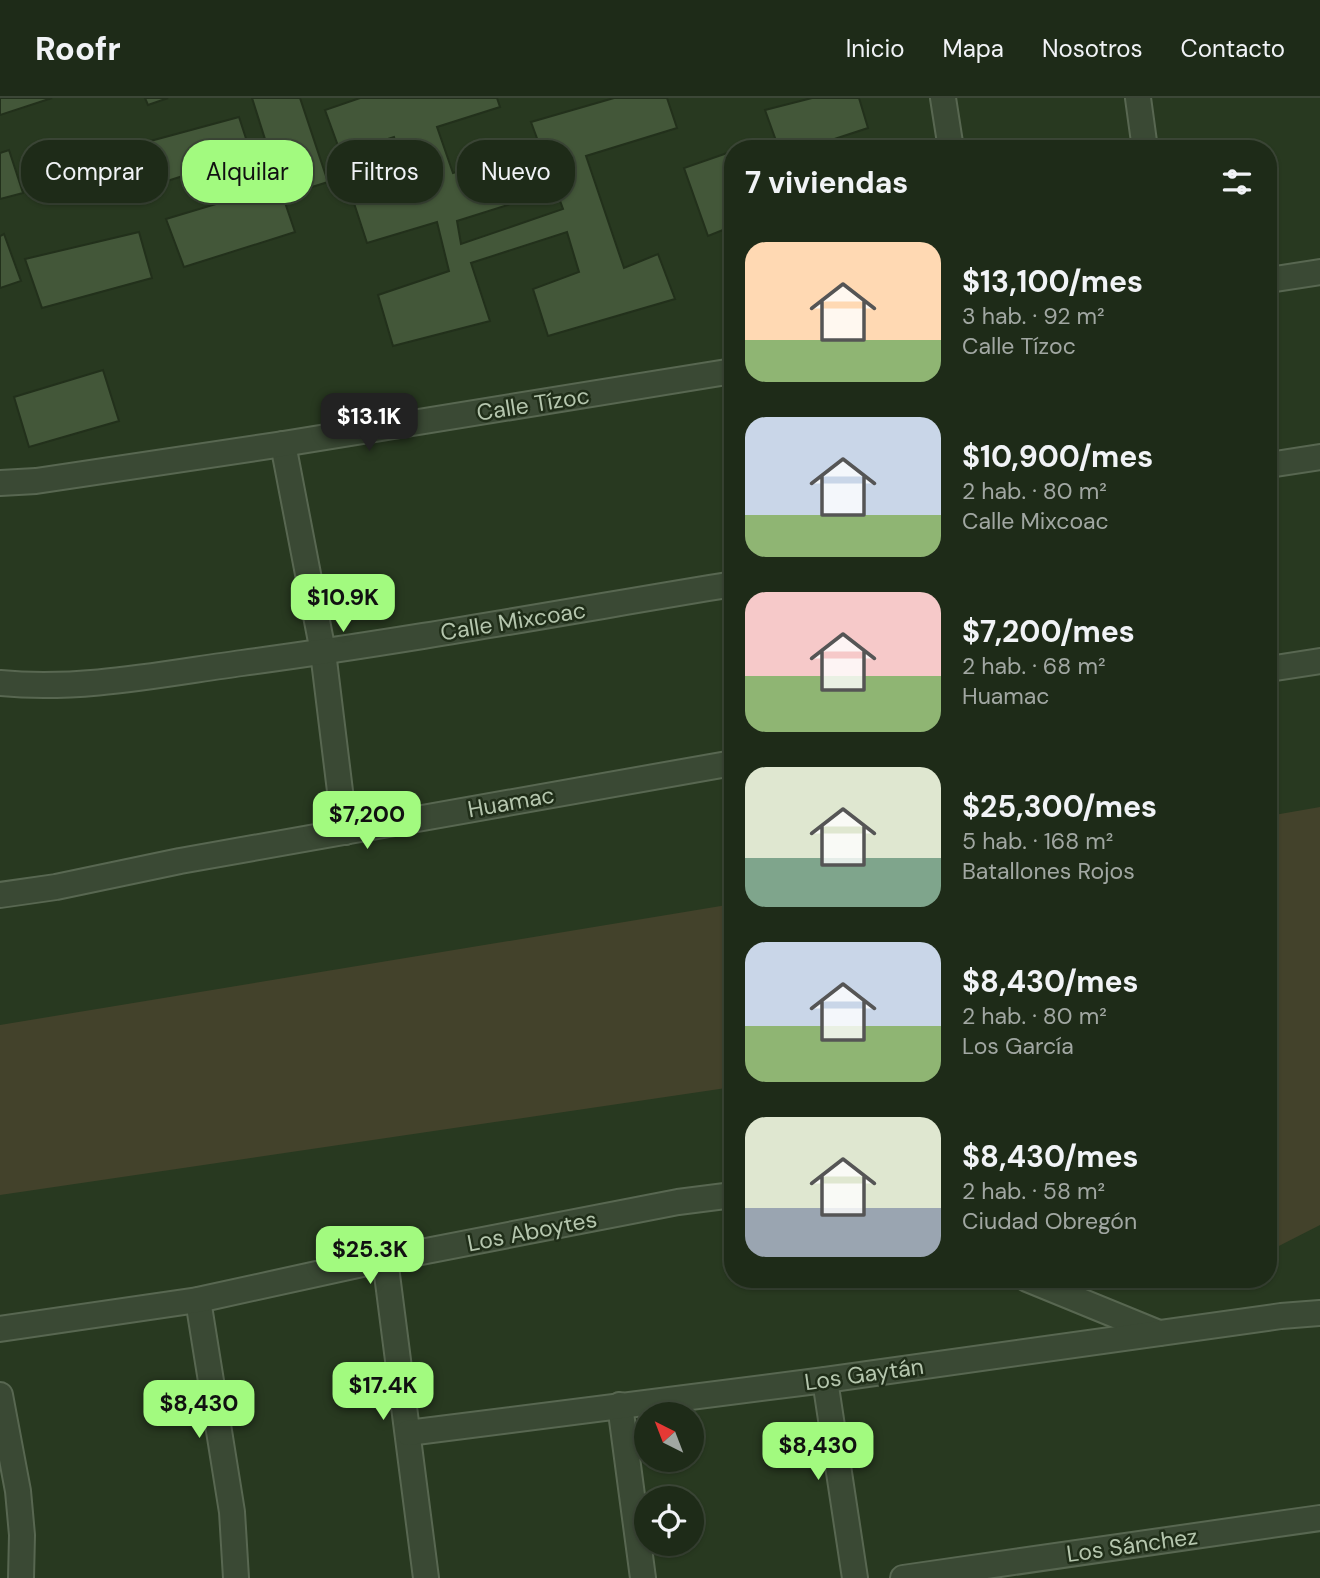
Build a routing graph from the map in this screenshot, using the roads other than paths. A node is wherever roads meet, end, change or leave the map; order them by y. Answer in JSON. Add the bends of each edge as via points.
{"nodes":[{"id":1,"x":943,"y":98,"type":"edge"},
{"id":2,"x":1138,"y":98,"type":"edge"},
{"id":3,"x":950,"y":140,"type":"edge"},
{"id":4,"x":1144,"y":140,"type":"edge"},
{"id":5,"x":1320,"y":272,"type":"edge"},
{"id":6,"x":1277,"y":279,"type":"edge"},
{"id":7,"x":724,"y":372,"type":"edge"},
{"id":8,"x":283,"y":444,"type":"junction"},
{"id":9,"x":1320,"y":457,"type":"edge"},
{"id":10,"x":1277,"y":464,"type":"edge"},
{"id":11,"x":0,"y":483,"type":"edge"},
{"id":12,"x":724,"y":585,"type":"edge"},
{"id":13,"x":323,"y":652,"type":"junction"},
{"id":14,"x":1320,"y":661,"type":"edge"},
{"id":15,"x":1277,"y":668,"type":"edge"},
{"id":16,"x":0,"y":683,"type":"edge"},
{"id":17,"x":724,"y":765,"type":"edge"},
{"id":18,"x":345,"y":832,"type":"junction"},
{"id":19,"x":0,"y":895,"type":"edge"},
{"id":20,"x":724,"y":1196,"type":"edge"},
{"id":21,"x":386,"y":1259,"type":"junction"},
{"id":22,"x":1049,"y":1288,"type":"edge"},
{"id":23,"x":198,"y":1300,"type":"junction"},
{"id":24,"x":1320,"y":1313,"type":"edge"},
{"id":25,"x":0,"y":1329,"type":"edge"},
{"id":26,"x":1159,"y":1333,"type":"junction"},
{"id":27,"x":825,"y":1380,"type":"junction"},
{"id":28,"x":0,"y":1395,"type":"edge"},
{"id":29,"x":620,"y":1405,"type":"junction"},
{"id":30,"x":408,"y":1433,"type":"junction"},
{"id":31,"x":1320,"y":1518,"type":"edge"},
{"id":32,"x":21,"y":1578,"type":"edge"},
{"id":33,"x":236,"y":1578,"type":"edge"},
{"id":34,"x":426,"y":1578,"type":"edge"},
{"id":35,"x":643,"y":1578,"type":"edge"},
{"id":36,"x":855,"y":1578,"type":"edge"},
{"id":37,"x":903,"y":1578,"type":"edge"}],
"edges":[{"from":1,"to":3,"type":"street"},
{"from":2,"to":4,"type":"street"},
{"from":5,"to":6,"type":"street"},
{"from":7,"to":8,"type":"street","name":"Calle Tízoc"},
{"from":8,"to":11,"type":"street","name":"Calle Tízoc"},
{"from":8,"to":13,"type":"street"},
{"from":9,"to":10,"type":"street"},
{"from":12,"to":13,"type":"street","name":"Calle Mixcoac"},
{"from":13,"to":16,"type":"street","name":"Calle Mixcoac","via":[[114,680],[58,685]]},
{"from":13,"to":18,"type":"street"},
{"from":14,"to":15,"type":"street"},
{"from":17,"to":18,"type":"street","name":"Huamac"},
{"from":18,"to":19,"type":"street","name":"Huamac"},
{"from":20,"to":21,"type":"street","name":"Los Aboytes"},
{"from":21,"to":23,"type":"street","name":"Los Aboytes"},
{"from":21,"to":30,"type":"street"},
{"from":22,"to":26,"type":"street"},
{"from":23,"to":25,"type":"street","name":"Los Aboytes"},
{"from":23,"to":33,"type":"street","via":[[231,1500]]},
{"from":24,"to":26,"type":"street","name":"Los Gaytán"},
{"from":26,"to":27,"type":"street","name":"Los Gaytán"},
{"from":27,"to":29,"type":"street","name":"Los Gaytán"},
{"from":27,"to":36,"type":"street"},
{"from":28,"to":32,"type":"street","via":[[18,1491]]},
{"from":29,"to":30,"type":"street","name":"Los Gaytán"},
{"from":29,"to":35,"type":"street"},
{"from":30,"to":34,"type":"street"},
{"from":31,"to":37,"type":"street","name":"Los Sánchez"}]}
